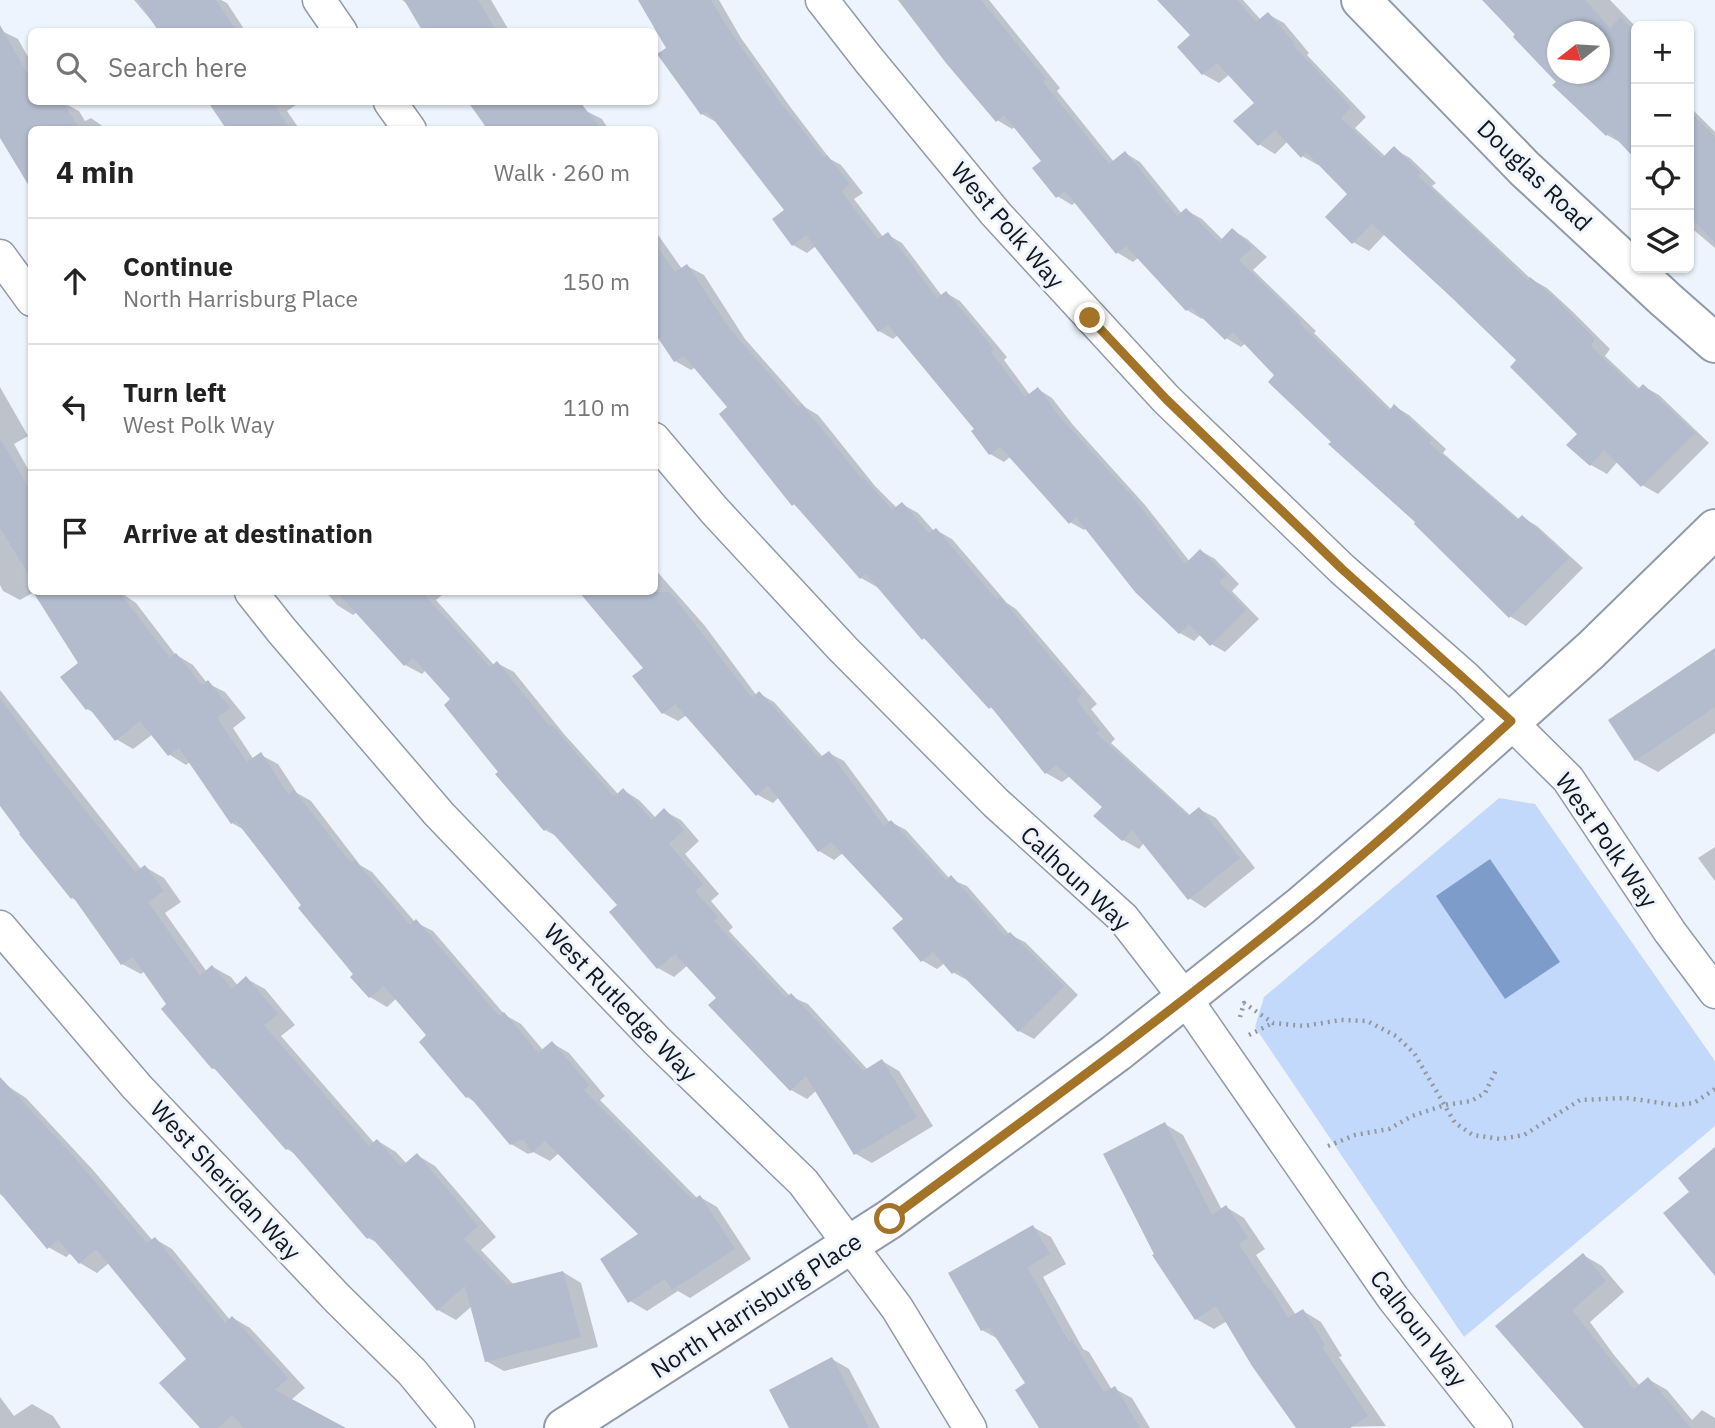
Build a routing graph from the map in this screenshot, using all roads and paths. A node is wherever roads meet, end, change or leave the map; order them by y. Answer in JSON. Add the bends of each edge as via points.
{"nodes":[{"id":1,"x":319,"y":0,"type":"edge"},
{"id":2,"x":822,"y":0,"type":"edge"},
{"id":3,"x":1361,"y":0,"type":"edge"},
{"id":4,"x":338,"y":28,"type":"edge"},
{"id":5,"x":392,"y":105,"type":"edge"},
{"id":6,"x":407,"y":126,"type":"edge"},
{"id":7,"x":0,"y":256,"type":"edge"},
{"id":8,"x":28,"y":294,"type":"edge"},
{"id":9,"x":1715,"y":343,"type":"edge"},
{"id":10,"x":658,"y":444,"type":"edge"},
{"id":11,"x":1715,"y":529,"type":"edge"},
{"id":12,"x":253,"y":595,"type":"edge"},
{"id":13,"x":1511,"y":721,"type":"junction"},
{"id":14,"x":0,"y":927,"type":"edge"},
{"id":15,"x":1715,"y":992,"type":"edge"},
{"id":16,"x":1185,"y":998,"type":"junction"},
{"id":17,"x":1273,"y":1023,"type":"junction"},
{"id":18,"x":1241,"y":1027,"type":"dead end"},
{"id":19,"x":1242,"y":1039,"type":"dead end"},
{"id":20,"x":1497,"y":1068,"type":"dead end"},
{"id":21,"x":1715,"y":1089,"type":"edge"},
{"id":22,"x":1445,"y":1105,"type":"junction"},
{"id":23,"x":1324,"y":1147,"type":"dead end"},
{"id":24,"x":851,"y":1245,"type":"junction"},
{"id":25,"x":458,"y":1428,"type":"edge"},
{"id":26,"x":564,"y":1428,"type":"edge"},
{"id":27,"x":970,"y":1428,"type":"edge"},
{"id":28,"x":1496,"y":1428,"type":"edge"}],
"edges":[{"from":1,"to":4,"type":"street"},
{"from":2,"to":13,"type":"street","name":"West Polk Way","via":[[996,214],[1166,399],[1342,569]]},
{"from":3,"to":9,"type":"street","name":"Douglas Road","via":[[1525,169]]},
{"from":5,"to":6,"type":"street"},
{"from":7,"to":8,"type":"street"},
{"from":10,"to":16,"type":"street","name":"Calhoun Way","via":[[843,649],[996,803],[1124,918]]},
{"from":11,"to":13,"type":"street","name":"North Harrisburg Place"},
{"from":12,"to":24,"type":"street","name":"West Rutledge Way","via":[[439,814],[657,1041],[803,1182]]},
{"from":13,"to":15,"type":"street","name":"West Polk Way","via":[[1568,779]]},
{"from":13,"to":16,"type":"street","name":"North Harrisburg Place","via":[[1301,906]]},
{"from":14,"to":25,"type":"street","name":"West Sheridan Way","via":[[137,1087],[412,1372]]},
{"from":16,"to":24,"type":"street","name":"North Harrisburg Place"},
{"from":16,"to":28,"type":"street","name":"Calhoun Way","via":[[1393,1298]]},
{"from":17,"to":18,"type":"path","via":[[1244,1003]]},
{"from":17,"to":19,"type":"path"},
{"from":17,"to":22,"type":"path","via":[[1304,1026],[1367,1021],[1414,1053]]},
{"from":20,"to":22,"type":"path","via":[[1485,1093],[1471,1101]]},
{"from":21,"to":22,"type":"path","via":[[1694,1103],[1676,1105],[1626,1098],[1580,1100],[1524,1135],[1500,1139],[1473,1135],[1455,1123]]},
{"from":22,"to":23,"type":"path","via":[[1389,1129],[1354,1135]]},
{"from":24,"to":26,"type":"street","name":"North Harrisburg Place"},
{"from":24,"to":27,"type":"street","name":"West Rutledge Way","via":[[897,1308]]}]}
